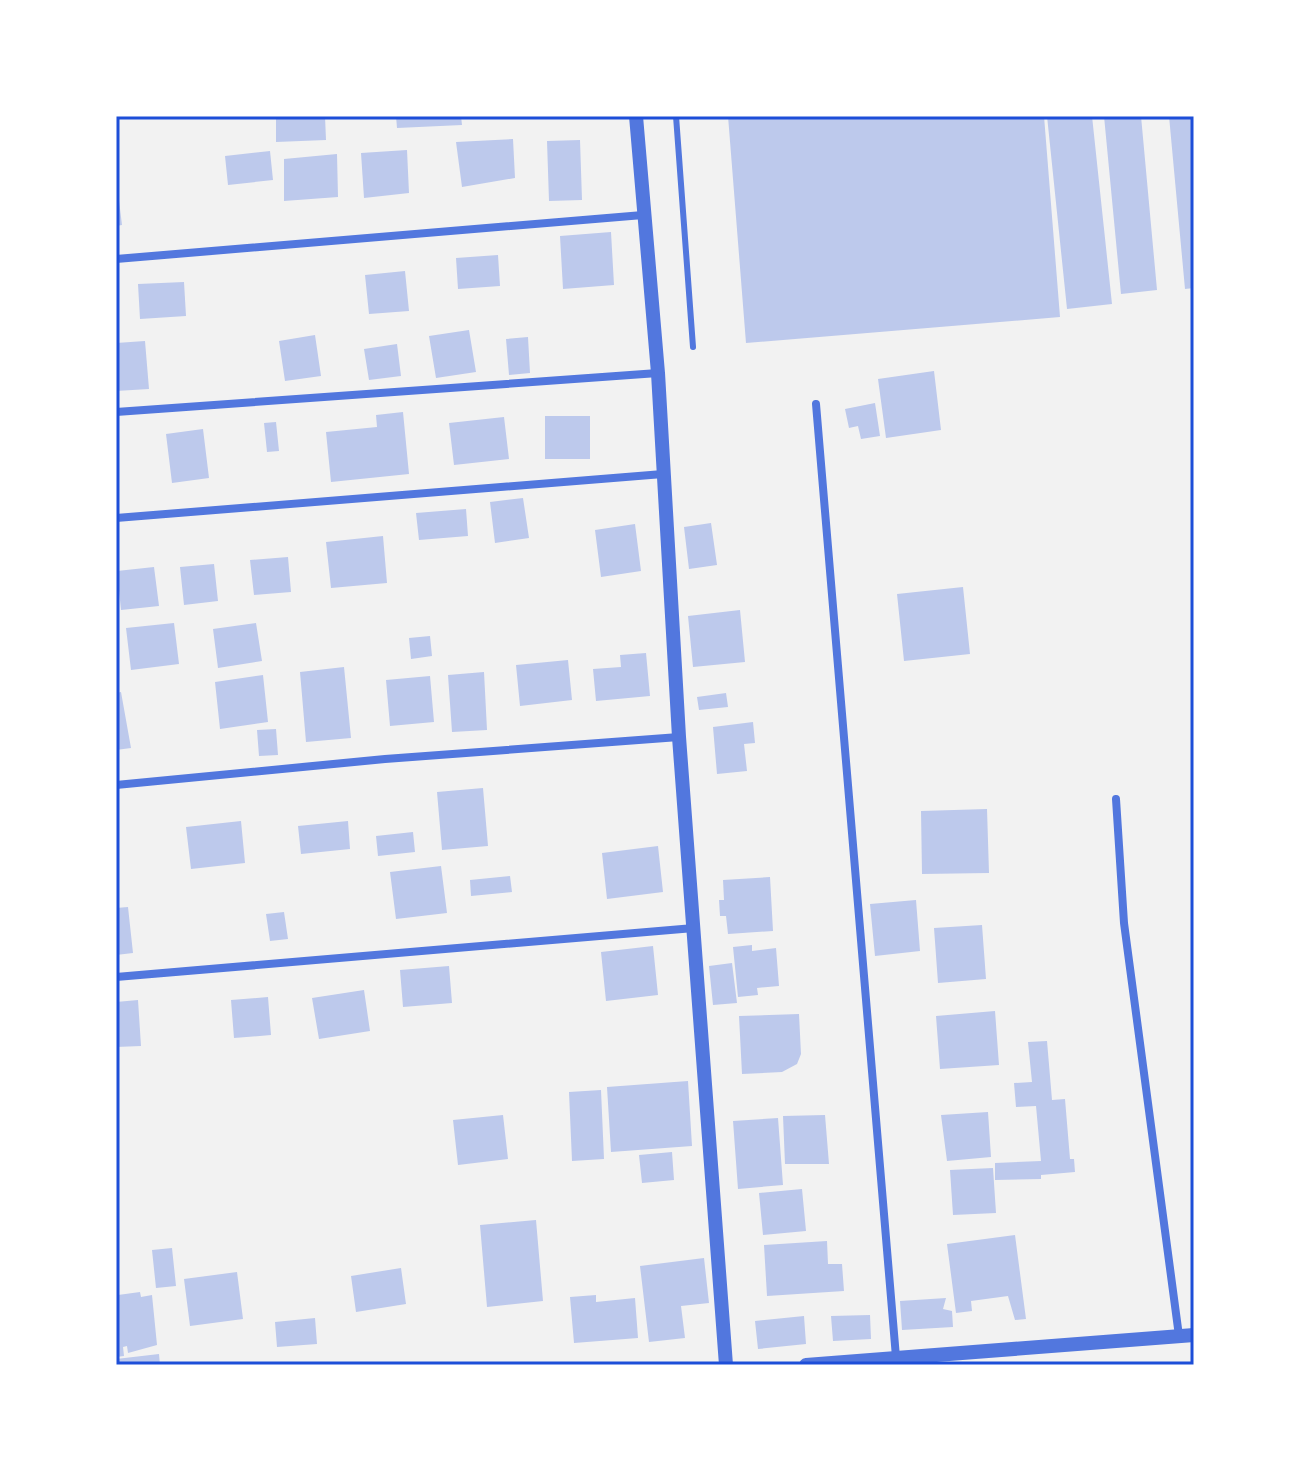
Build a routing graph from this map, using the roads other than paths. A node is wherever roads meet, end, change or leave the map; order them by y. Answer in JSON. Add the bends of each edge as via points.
{"nodes":[{"id":1,"x":636,"y":116,"type":"edge"},
{"id":2,"x":676,"y":116,"type":"edge"},
{"id":3,"x":643,"y":215,"type":"junction"},
{"id":4,"x":116,"y":259,"type":"edge"},
{"id":5,"x":693,"y":347,"type":"dead end"},
{"id":6,"x":658,"y":373,"type":"junction"},
{"id":7,"x":816,"y":404,"type":"dead end"},
{"id":8,"x":116,"y":412,"type":"edge"},
{"id":9,"x":663,"y":474,"type":"junction"},
{"id":10,"x":116,"y":518,"type":"edge"},
{"id":11,"x":679,"y":737,"type":"junction"},
{"id":12,"x":116,"y":785,"type":"edge"},
{"id":13,"x":1116,"y":799,"type":"dead end"},
{"id":14,"x":694,"y":928,"type":"junction"},
{"id":15,"x":116,"y":977,"type":"edge"},
{"id":16,"x":1186,"y":1335,"type":"edge"},
{"id":17,"x":896,"y":1357,"type":"junction"},
{"id":18,"x":726,"y":1365,"type":"edge"},
{"id":19,"x":806,"y":1365,"type":"edge"}],
"edges":[{"from":1,"to":3,"type":"street"},
{"from":2,"to":5,"type":"lane"},
{"from":3,"to":4,"type":"street"},
{"from":3,"to":6,"type":"street"},
{"from":6,"to":8,"type":"street"},
{"from":6,"to":9,"type":"street"},
{"from":7,"to":17,"type":"street"},
{"from":9,"to":10,"type":"street"},
{"from":9,"to":11,"type":"street"},
{"from":11,"to":12,"type":"street"},
{"from":11,"to":14,"type":"street"},
{"from":13,"to":16,"type":"street","via":[[1124,923]]},
{"from":14,"to":15,"type":"street"},
{"from":14,"to":18,"type":"street"},
{"from":16,"to":17,"type":"street"},
{"from":17,"to":19,"type":"street"}]}
